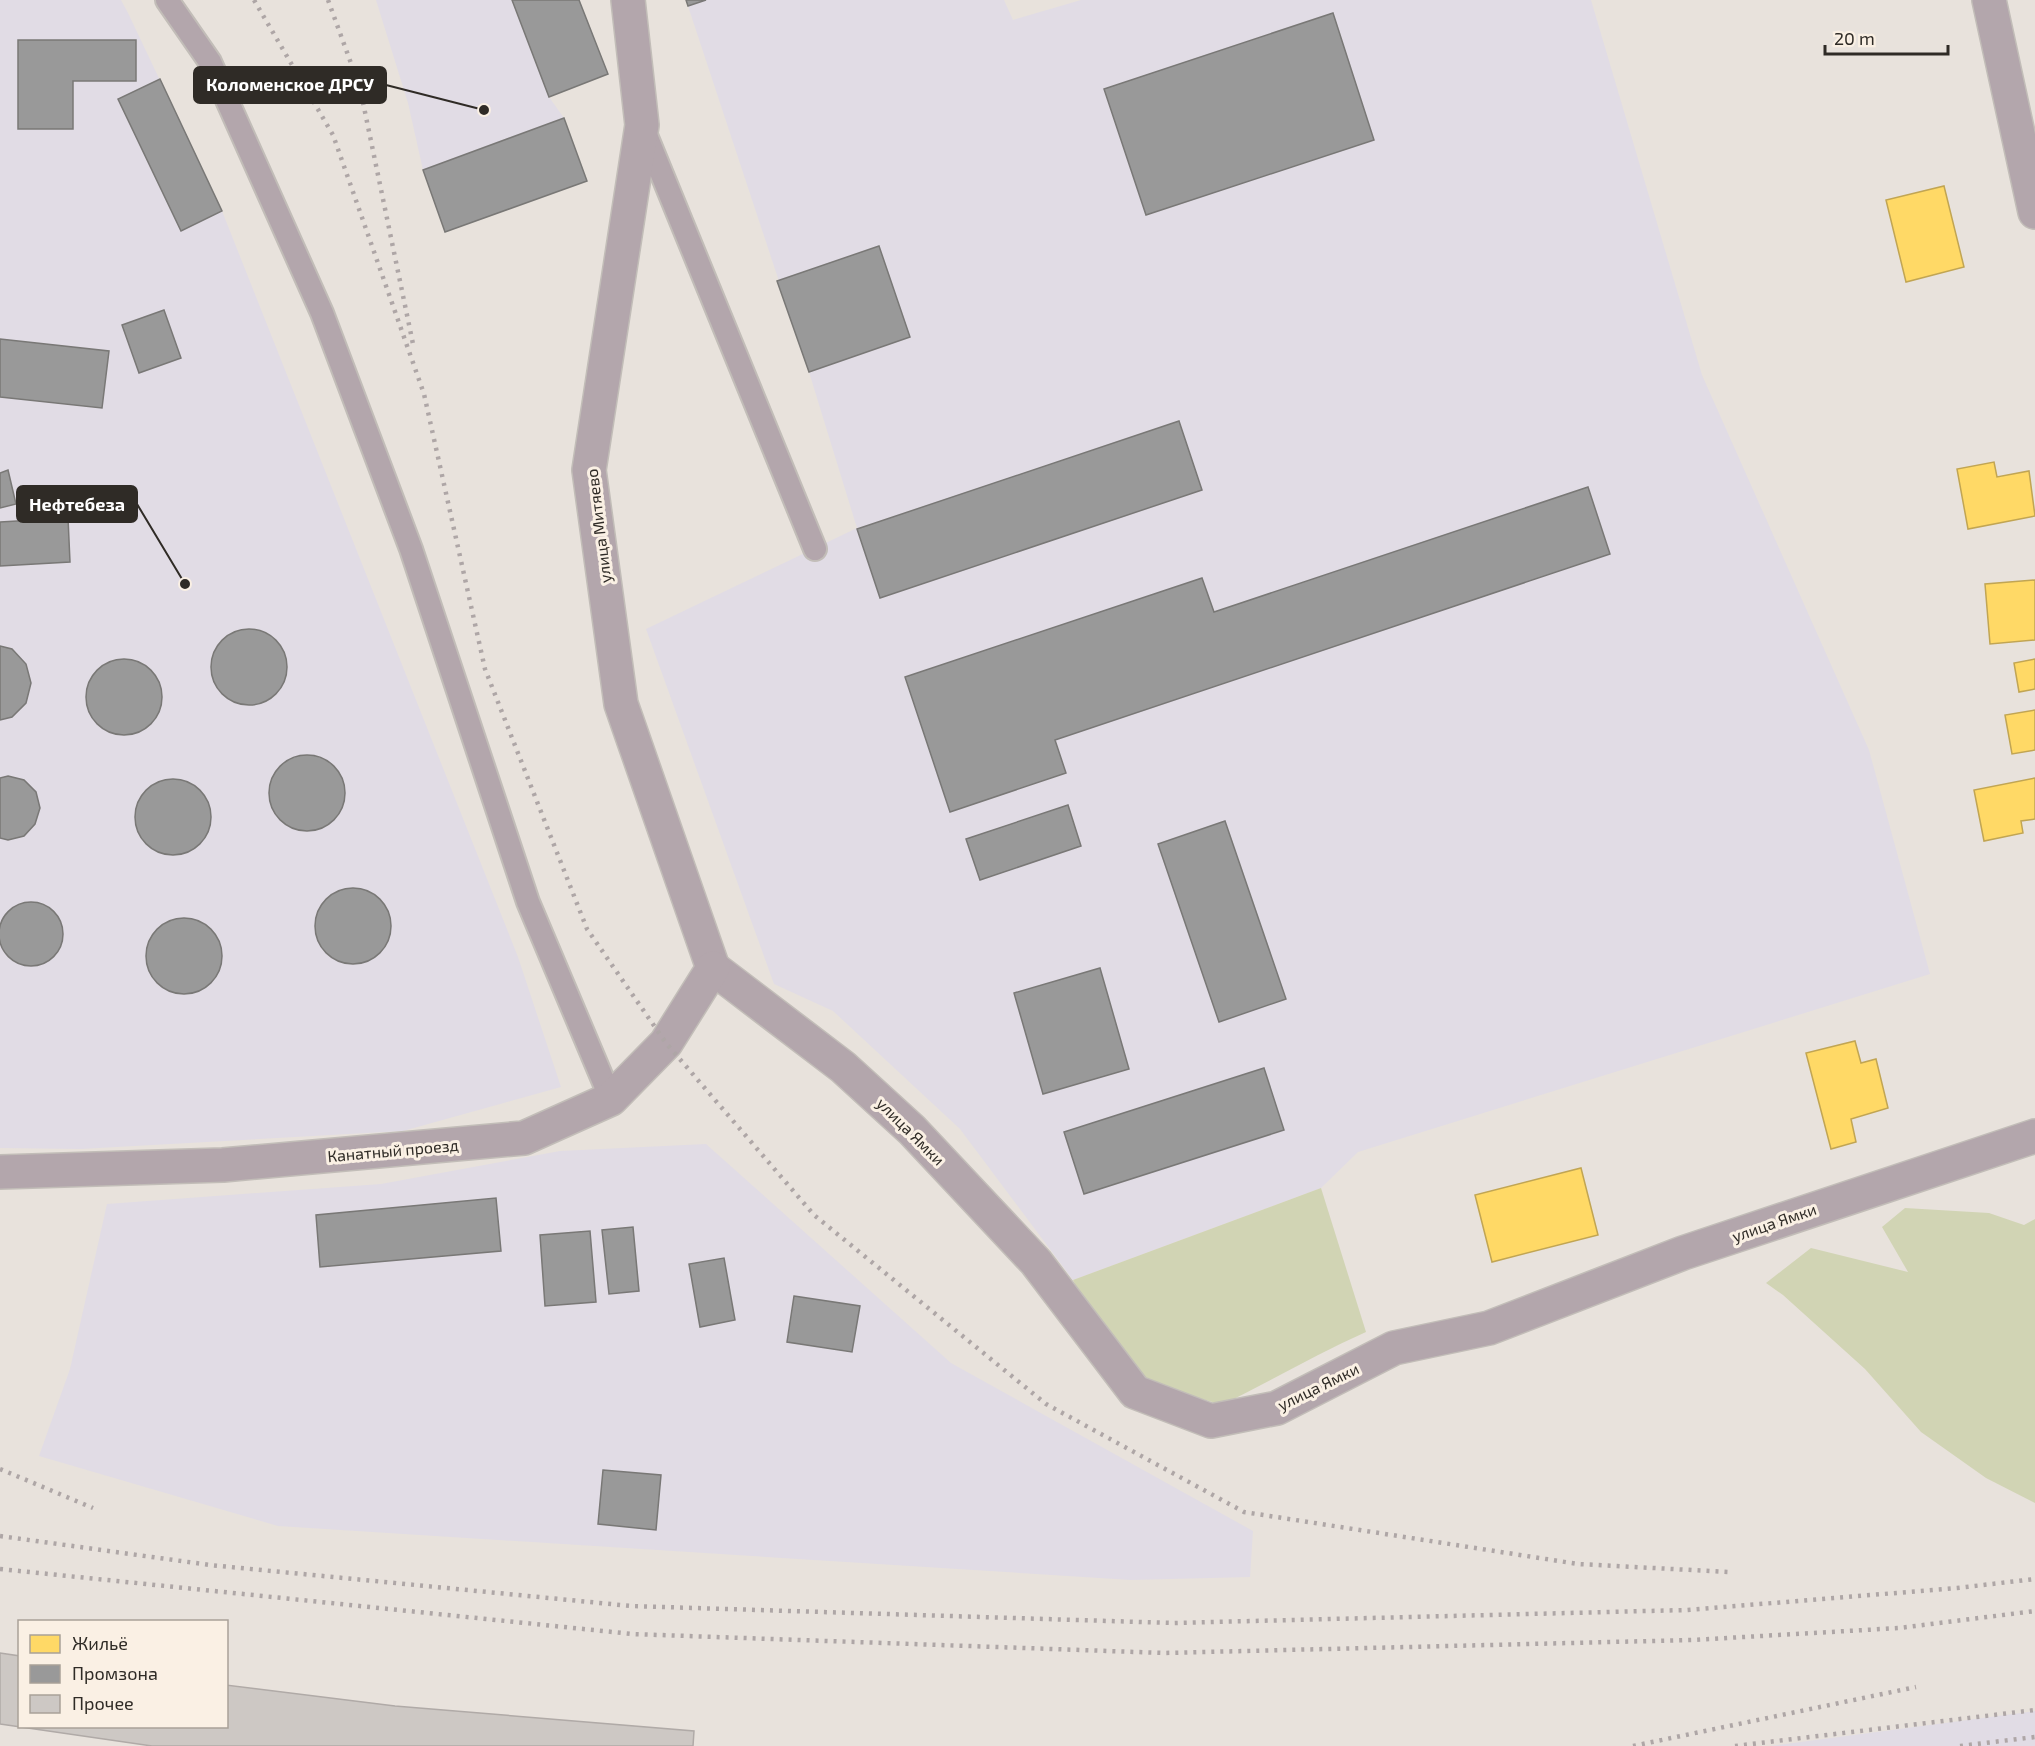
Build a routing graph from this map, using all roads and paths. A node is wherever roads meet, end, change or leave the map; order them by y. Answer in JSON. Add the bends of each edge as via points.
{"nodes":[{"id":1,"x":167,"y":0,"type":"edge"},
{"id":2,"x":628,"y":0,"type":"edge"},
{"id":3,"x":1989,"y":0,"type":"edge"},
{"id":4,"x":642,"y":125,"type":"junction"},
{"id":5,"x":2035,"y":212,"type":"edge"},
{"id":6,"x":815,"y":549,"type":"dead end"},
{"id":7,"x":713,"y":968,"type":"junction"},
{"id":8,"x":611,"y":1099,"type":"junction"},
{"id":9,"x":2035,"y":1136,"type":"edge"},
{"id":10,"x":0,"y":1172,"type":"edge"}],
"edges":[{"from":1,"to":8,"type":"lane","via":[[210,62],[322,313],[411,549],[528,902]]},
{"from":2,"to":4,"type":"street","name":"улица Митяево"},
{"from":3,"to":5,"type":"street"},
{"from":4,"to":6,"type":"lane"},
{"from":4,"to":7,"type":"street","name":"улица Митяево","via":[[589,470],[621,704]]},
{"from":7,"to":8,"type":"street","name":"Канатный проезд","via":[[666,1043]]},
{"from":7,"to":9,"type":"street","name":"улица Ямки","via":[[843,1067],[912,1130],[1036,1262],[1135,1392],[1211,1421],[1277,1408],[1394,1348],[1489,1328],[1683,1253]]},
{"from":8,"to":10,"type":"street","name":"Канатный проезд","via":[[524,1138],[223,1166]]}]}
